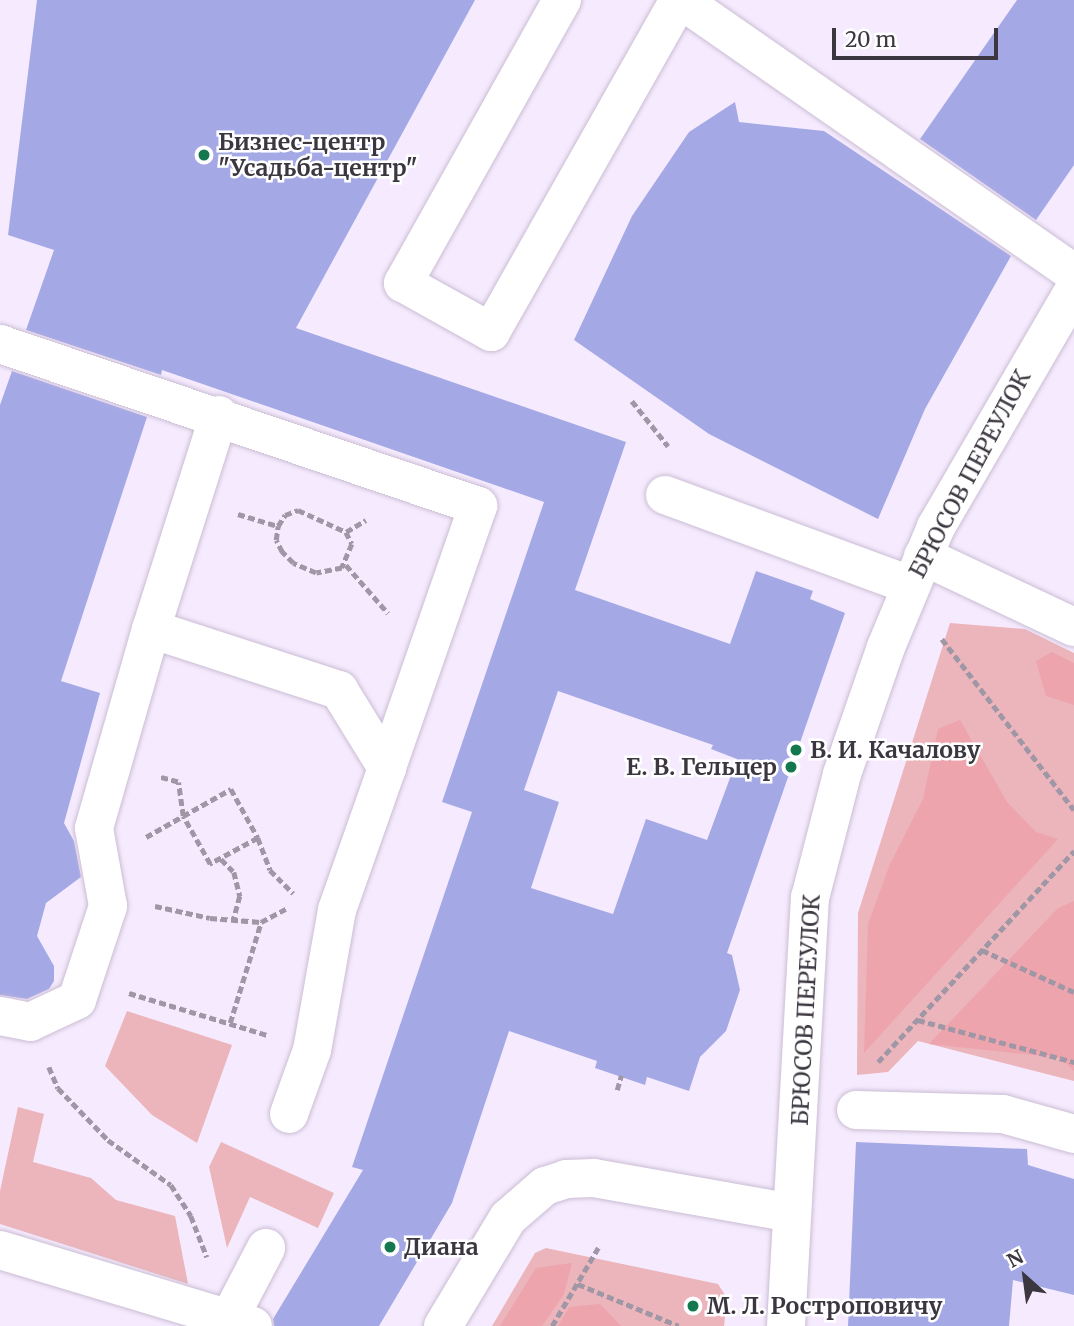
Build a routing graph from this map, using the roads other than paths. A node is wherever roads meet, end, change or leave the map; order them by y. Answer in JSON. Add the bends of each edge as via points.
{"nodes":[{"id":1,"x":562,"y":0,"type":"edge"},
{"id":2,"x":680,"y":0,"type":"edge"},
{"id":3,"x":1074,"y":272,"type":"edge"},
{"id":4,"x":1074,"y":290,"type":"edge"},
{"id":5,"x":0,"y":344,"type":"edge"},
{"id":6,"x":219,"y":415,"type":"junction"},
{"id":7,"x":665,"y":495,"type":"dead end"},
{"id":8,"x":917,"y":571,"type":"junction"},
{"id":9,"x":1074,"y":627,"type":"edge"},
{"id":10,"x":151,"y":629,"type":"junction"},
{"id":11,"x":387,"y":768,"type":"junction"},
{"id":12,"x":15,"y":1019,"type":"edge"},
{"id":13,"x":856,"y":1110,"type":"dead end"},
{"id":14,"x":289,"y":1114,"type":"dead end"},
{"id":15,"x":1074,"y":1134,"type":"edge"},
{"id":16,"x":792,"y":1213,"type":"junction"},
{"id":17,"x":266,"y":1248,"type":"dead end"},
{"id":18,"x":0,"y":1250,"type":"edge"},
{"id":19,"x":241,"y":1321,"type":"edge"},
{"id":20,"x":443,"y":1326,"type":"edge"},
{"id":21,"x":786,"y":1326,"type":"edge"}],
"edges":[{"from":1,"to":2,"type":"street","via":[[403,283],[491,332]]},
{"from":2,"to":3,"type":"street"},
{"from":4,"to":8,"type":"street","name":"БРЮСОВ ПЕРЕУЛОК","via":[[981,446]]},
{"from":5,"to":6,"type":"street"},
{"from":6,"to":10,"type":"street"},
{"from":6,"to":11,"type":"street","via":[[478,506]]},
{"from":7,"to":8,"type":"street"},
{"from":8,"to":9,"type":"street"},
{"from":8,"to":16,"type":"street","name":"БРЮСОВ ПЕРЕУЛОК","via":[[842,774],[810,898]]},
{"from":10,"to":11,"type":"street","via":[[340,690]]},
{"from":10,"to":12,"type":"street","via":[[94,828],[108,906],[77,1000]]},
{"from":11,"to":14,"type":"street","via":[[319,905],[312,1050]]},
{"from":13,"to":15,"type":"street","via":[[1003,1114]]},
{"from":16,"to":20,"type":"street","via":[[594,1178],[566,1179],[545,1186],[508,1218]]},
{"from":16,"to":21,"type":"street","name":"БРЮСОВ ПЕРЕУЛОК"},
{"from":17,"to":19,"type":"street"},
{"from":18,"to":19,"type":"street"}]}
